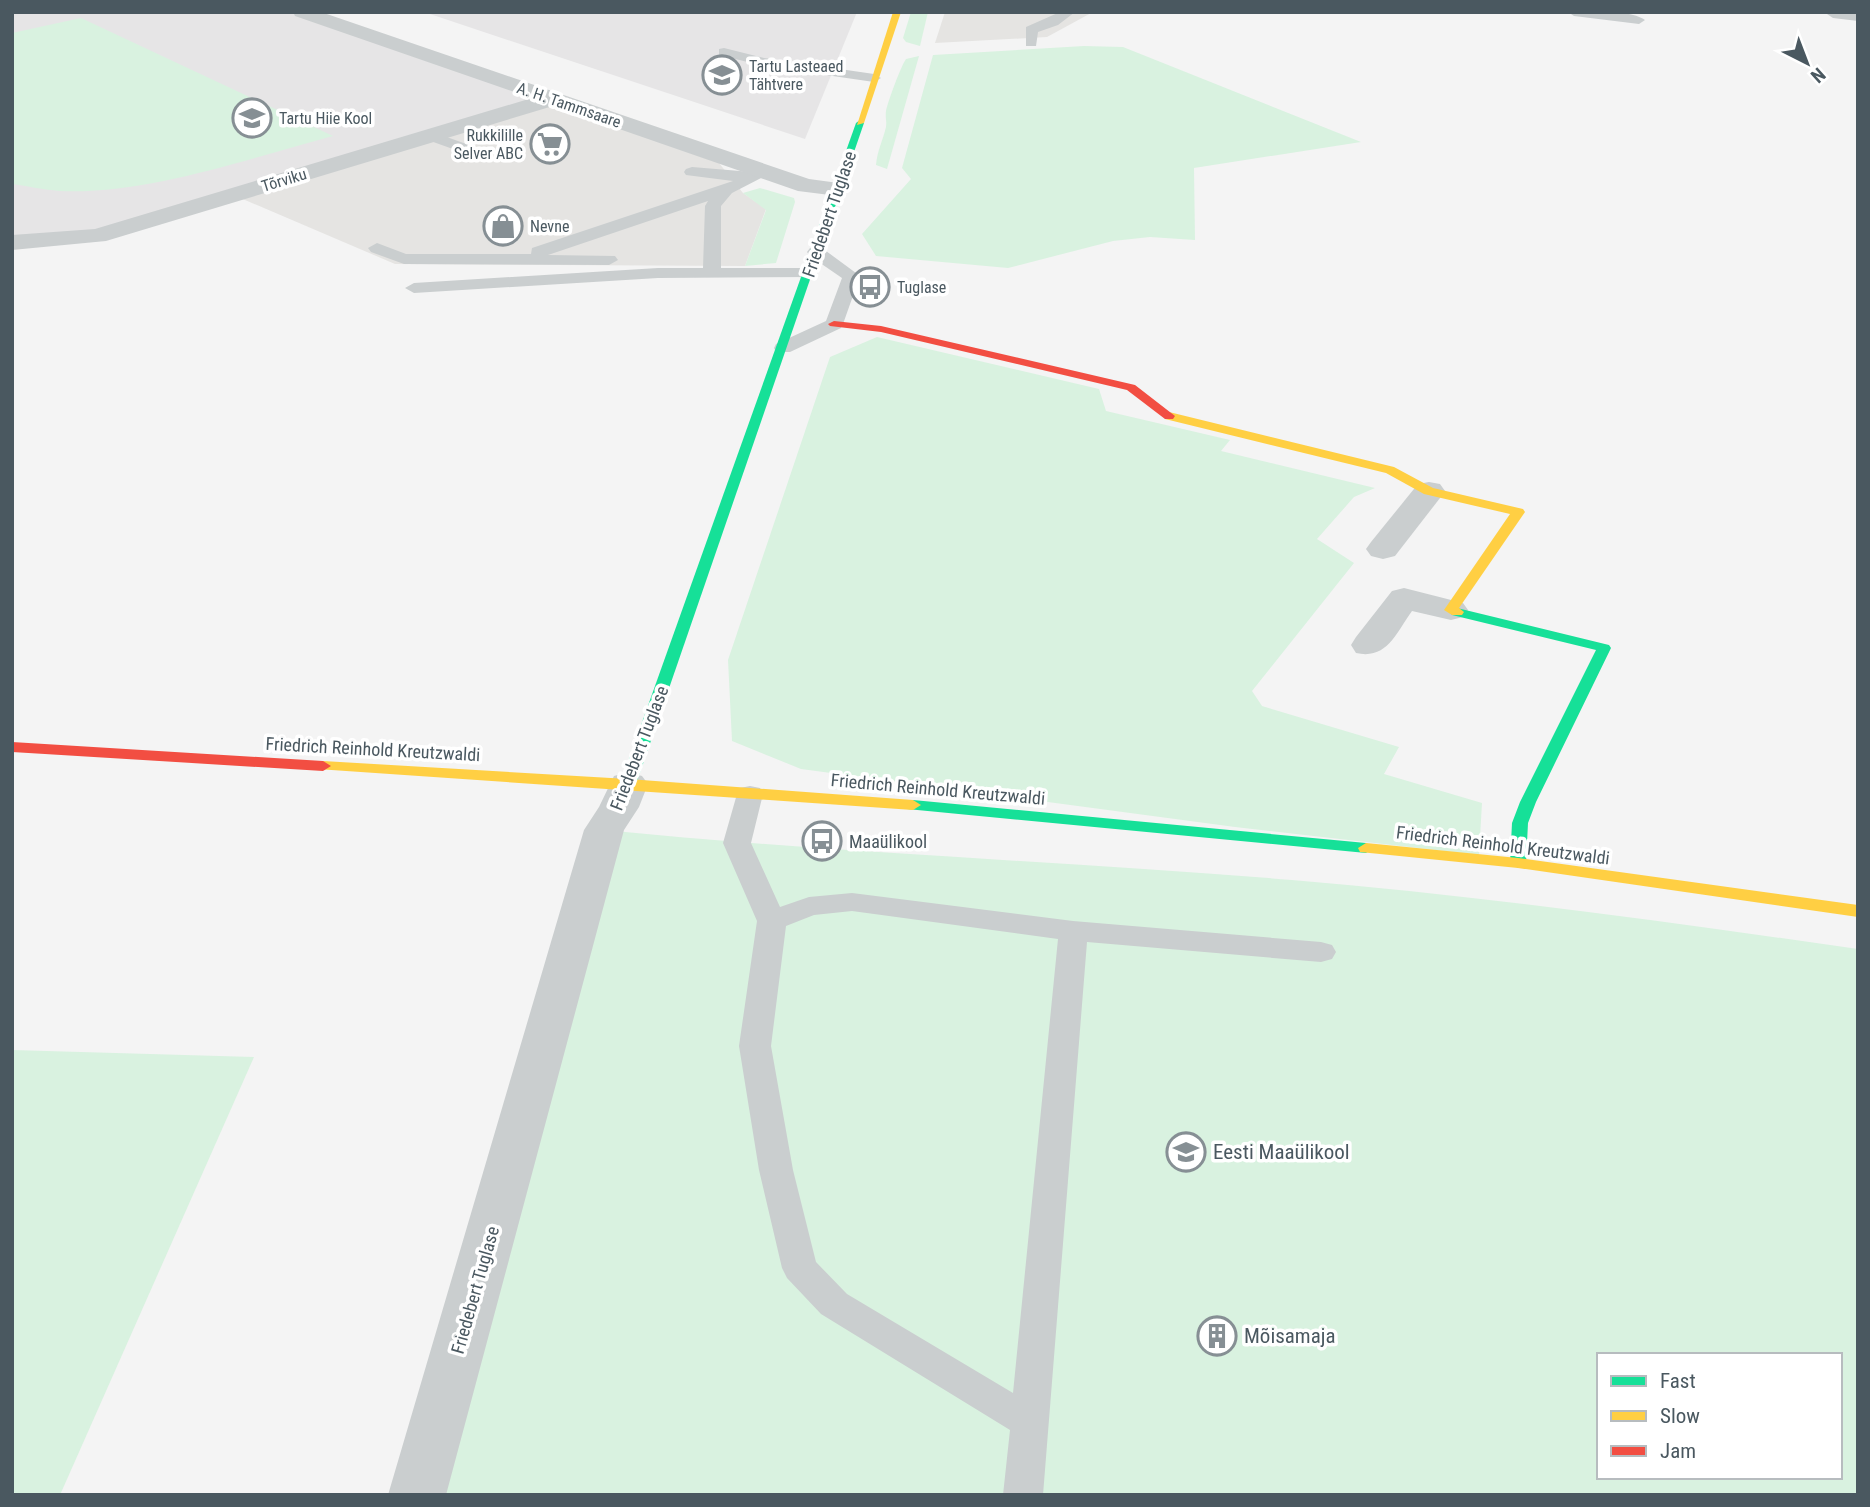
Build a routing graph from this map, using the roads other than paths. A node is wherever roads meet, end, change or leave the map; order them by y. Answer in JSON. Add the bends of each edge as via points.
{"nodes":[{"id":1,"x":302,"y":12,"type":"edge"},
{"id":2,"x":897,"y":12,"type":"edge"},
{"id":3,"x":1069,"y":12,"type":"edge"},
{"id":4,"x":1574,"y":12,"type":"edge"},
{"id":5,"x":1833,"y":12,"type":"edge"},
{"id":6,"x":1858,"y":15,"type":"edge"},
{"id":7,"x":1639,"y":20,"type":"dead end"},
{"id":8,"x":1031,"y":43,"type":"dead end"},
{"id":9,"x":724,"y":52,"type":"dead end"},
{"id":10,"x":874,"y":78,"type":"junction"},
{"id":11,"x":553,"y":99,"type":"junction"},
{"id":12,"x":430,"y":136,"type":"junction"},
{"id":13,"x":464,"y":148,"type":"dead end"},
{"id":14,"x":692,"y":172,"type":"dead end"},
{"id":15,"x":759,"y":174,"type":"junction"},
{"id":16,"x":726,"y":190,"type":"junction"},
{"id":17,"x":838,"y":190,"type":"junction"},
{"id":18,"x":12,"y":243,"type":"edge"},
{"id":19,"x":377,"y":248,"type":"dead end"},
{"id":20,"x":816,"y":252,"type":"junction"},
{"id":21,"x":514,"y":260,"type":"junction"},
{"id":22,"x":712,"y":267,"type":"junction"},
{"id":23,"x":808,"y":273,"type":"junction"},
{"id":24,"x":414,"y":288,"type":"dead end"},
{"id":25,"x":834,"y":324,"type":"junction"},
{"id":26,"x":783,"y":348,"type":"junction"},
{"id":27,"x":1429,"y":491,"type":"junction"},
{"id":28,"x":1382,"y":550,"type":"dead end"},
{"id":29,"x":1451,"y":610,"type":"junction"},
{"id":30,"x":1369,"y":645,"type":"dead end"},
{"id":31,"x":12,"y":747,"type":"edge"},
{"id":32,"x":628,"y":784,"type":"junction"},
{"id":33,"x":750,"y":794,"type":"junction"},
{"id":34,"x":1518,"y":863,"type":"junction"},
{"id":35,"x":1858,"y":911,"type":"edge"},
{"id":36,"x":772,"y":921,"type":"junction"},
{"id":37,"x":1073,"y":931,"type":"junction"},
{"id":38,"x":1321,"y":952,"type":"dead end"},
{"id":39,"x":1029,"y":1422,"type":"junction"},
{"id":40,"x":427,"y":1494,"type":"edge"},
{"id":41,"x":1023,"y":1495,"type":"edge"}],
"edges":[{"from":1,"to":11,"type":"street","name":"A. H. Tammsaare"},
{"from":2,"to":10,"type":"street","name":"Friedebert Tuglase"},
{"from":3,"to":8,"type":"lane","via":[[1031,30]]},
{"from":4,"to":7,"type":"lane"},
{"from":5,"to":6,"type":"street"},
{"from":9,"to":10,"type":"lane"},
{"from":10,"to":17,"type":"street","name":"Friedebert Tuglase"},
{"from":11,"to":12,"type":"street","name":"Tõrviku"},
{"from":11,"to":15,"type":"street","name":"A. H. Tammsaare"},
{"from":12,"to":13,"type":"lane"},
{"from":12,"to":18,"type":"street","name":"Tõrviku","via":[[97,236]]},
{"from":14,"to":15,"type":"lane"},
{"from":15,"to":16,"type":"lane"},
{"from":15,"to":17,"type":"street","name":"A. H. Tammsaare"},
{"from":16,"to":21,"type":"lane"},
{"from":16,"to":22,"type":"lane","via":[[713,206]]},
{"from":17,"to":20,"type":"street","name":"Friedebert Tuglase"},
{"from":19,"to":21,"type":"lane","via":[[404,259]]},
{"from":20,"to":23,"type":"street","name":"Friedebert Tuglase"},
{"from":20,"to":25,"type":"lane","via":[[851,276]]},
{"from":21,"to":22,"type":"lane"},
{"from":22,"to":23,"type":"lane"},
{"from":22,"to":24,"type":"lane"},
{"from":23,"to":26,"type":"street","name":"Friedebert Tuglase"},
{"from":25,"to":26,"type":"lane"},
{"from":25,"to":27,"type":"street","via":[[881,329],[1131,387],[1172,419],[1390,470]]},
{"from":26,"to":32,"type":"street","name":"Friedebert Tuglase"},
{"from":27,"to":28,"type":"street"},
{"from":27,"to":29,"type":"street","via":[[1518,512]]},
{"from":29,"to":30,"type":"street","via":[[1404,598]]},
{"from":29,"to":34,"type":"street","via":[[1604,648],[1528,802],[1520,823]]},
{"from":31,"to":32,"type":"street","name":"Friedrich Reinhold Kreutzwaldi"},
{"from":32,"to":33,"type":"street","name":"Friedrich Reinhold Kreutzwaldi"},
{"from":32,"to":40,"type":"street","name":"Friedebert Tuglase","via":[[604,830]]},
{"from":33,"to":34,"type":"street","name":"Friedrich Reinhold Kreutzwaldi","via":[[988,811]]},
{"from":33,"to":36,"type":"lane","via":[[737,843]]},
{"from":34,"to":35,"type":"street","name":"Friedrich Reinhold Kreutzwaldi"},
{"from":36,"to":37,"type":"lane","via":[[809,906],[852,902]]},
{"from":36,"to":39,"type":"lane","via":[[755,1046],[776,1170],[800,1268],[834,1304]]},
{"from":37,"to":38,"type":"lane"},
{"from":37,"to":39,"type":"lane"},
{"from":39,"to":41,"type":"lane"}]}
